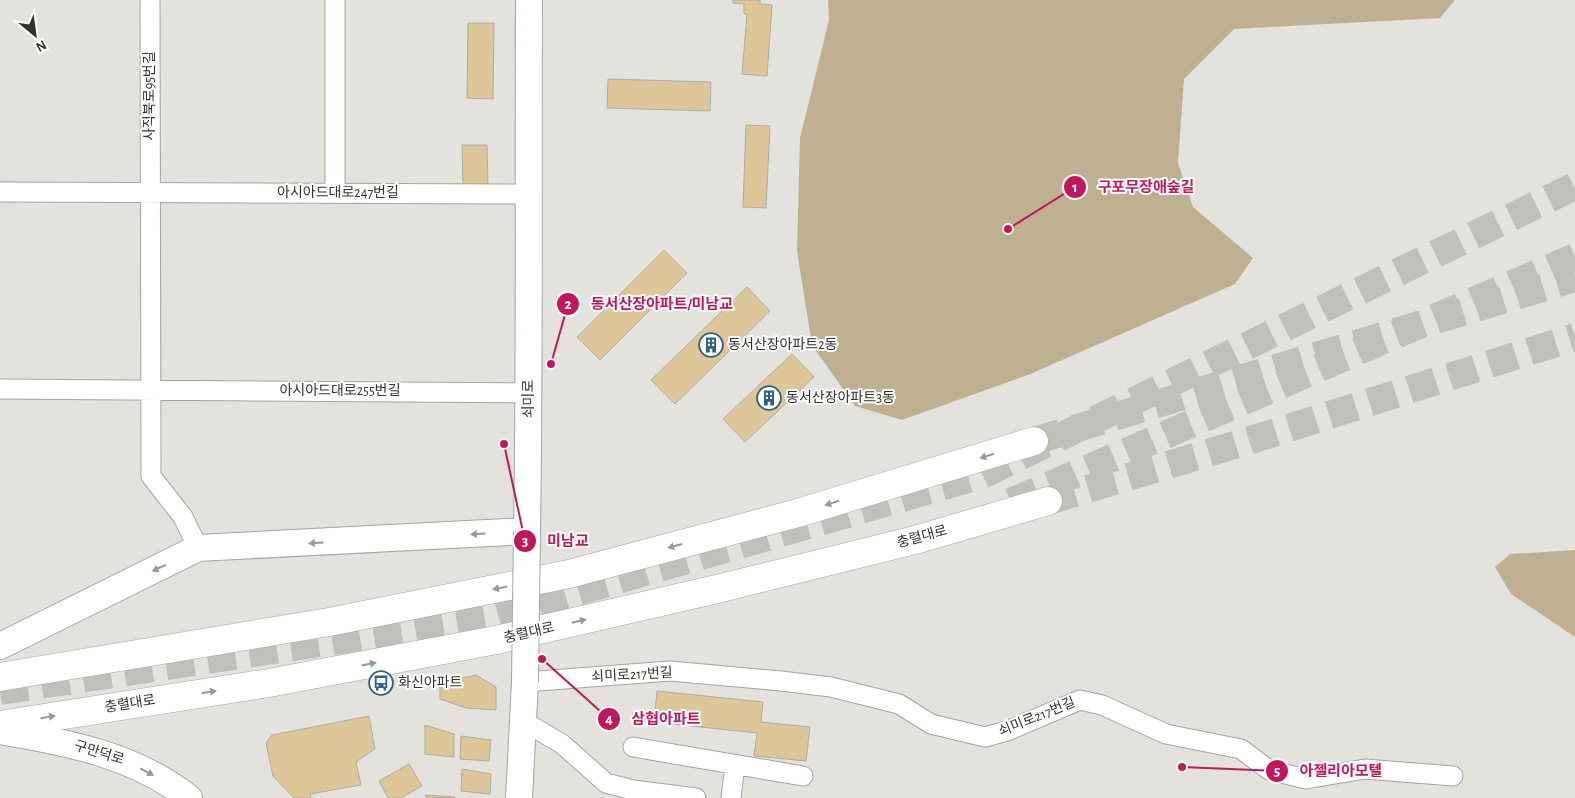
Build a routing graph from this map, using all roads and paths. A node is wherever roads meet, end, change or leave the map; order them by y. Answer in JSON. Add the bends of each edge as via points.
{"nodes":[{"id":1,"x":150,"y":0,"type":"edge"},
{"id":2,"x":335,"y":0,"type":"edge"},
{"id":3,"x":529,"y":0,"type":"edge"},
{"id":4,"x":0,"y":192,"type":"edge"},
{"id":5,"x":149,"y":192,"type":"junction"},
{"id":6,"x":335,"y":193,"type":"junction"},
{"id":7,"x":527,"y":194,"type":"junction"},
{"id":8,"x":0,"y":389,"type":"edge"},
{"id":9,"x":150,"y":390,"type":"junction"},
{"id":10,"x":530,"y":392,"type":"junction"},
{"id":11,"x":1034,"y":441,"type":"tunnel mouth"},
{"id":12,"x":1048,"y":501,"type":"tunnel mouth"},
{"id":13,"x":527,"y":531,"type":"junction"},
{"id":14,"x":198,"y":548,"type":"junction"},
{"id":15,"x":0,"y":646,"type":"edge"},
{"id":16,"x":0,"y":677,"type":"edge"},
{"id":17,"x":526,"y":682,"type":"junction"},
{"id":18,"x":523,"y":722,"type":"junction"},
{"id":19,"x":0,"y":725,"type":"edge"},
{"id":20,"x":0,"y":731,"type":"edge"},
{"id":21,"x":633,"y":747,"type":"dead end"},
{"id":22,"x":735,"y":765,"type":"junction"},
{"id":23,"x":803,"y":776,"type":"dead end"},
{"id":24,"x":1453,"y":776,"type":"dead end"},
{"id":25,"x":189,"y":798,"type":"edge"},
{"id":26,"x":519,"y":798,"type":"edge"},
{"id":27,"x":696,"y":798,"type":"edge"},
{"id":28,"x":731,"y":798,"type":"edge"}],
"edges":[{"from":1,"to":5,"type":"street","name":"사직북로95번길"},
{"from":2,"to":6,"type":"street"},
{"from":3,"to":7,"type":"main road","name":"쇠미로"},
{"from":4,"to":5,"type":"street","name":"아시아드대로247번길"},
{"from":5,"to":6,"type":"street","name":"아시아드대로247번길"},
{"from":5,"to":9,"type":"street"},
{"from":6,"to":7,"type":"street","name":"아시아드대로247번길"},
{"from":7,"to":10,"type":"main road","name":"쇠미로"},
{"from":8,"to":9,"type":"street","name":"아시아드대로255번길"},
{"from":9,"to":10,"type":"street","name":"아시아드대로255번길"},
{"from":9,"to":14,"type":"street","via":[[151,476],[183,517]]},
{"from":10,"to":13,"type":"main road","name":"쇠미로"},
{"from":11,"to":16,"type":"main road","one_way":true,"via":[[798,513],[569,574],[329,622]]},
{"from":19,"to":12,"type":"main road","name":"충렬대로","one_way":true,"via":[[269,683],[496,640],[906,542]]},
{"from":13,"to":14,"type":"main road","one_way":true},
{"from":13,"to":17,"type":"main road","name":"쇠미로","bridge":true},
{"from":14,"to":15,"type":"main road","one_way":true},
{"from":17,"to":18,"type":"main road","name":"쇠미로"},
{"from":17,"to":24,"type":"street","name":"쇠미로217번길","via":[[670,671],[781,680],[831,687],[899,704],[931,724],[985,737],[1080,700],[1102,705],[1166,734],[1241,749],[1269,770],[1306,779],[1365,769]]},
{"from":18,"to":26,"type":"main road","name":"쇠미로"},
{"from":18,"to":27,"type":"street","via":[[562,744],[606,784]]},
{"from":20,"to":25,"type":"main road","name":"구만덕로","one_way":true,"via":[[54,740],[122,759],[175,786]]},
{"from":21,"to":22,"type":"street"},
{"from":22,"to":23,"type":"street"},
{"from":22,"to":28,"type":"street"}]}
